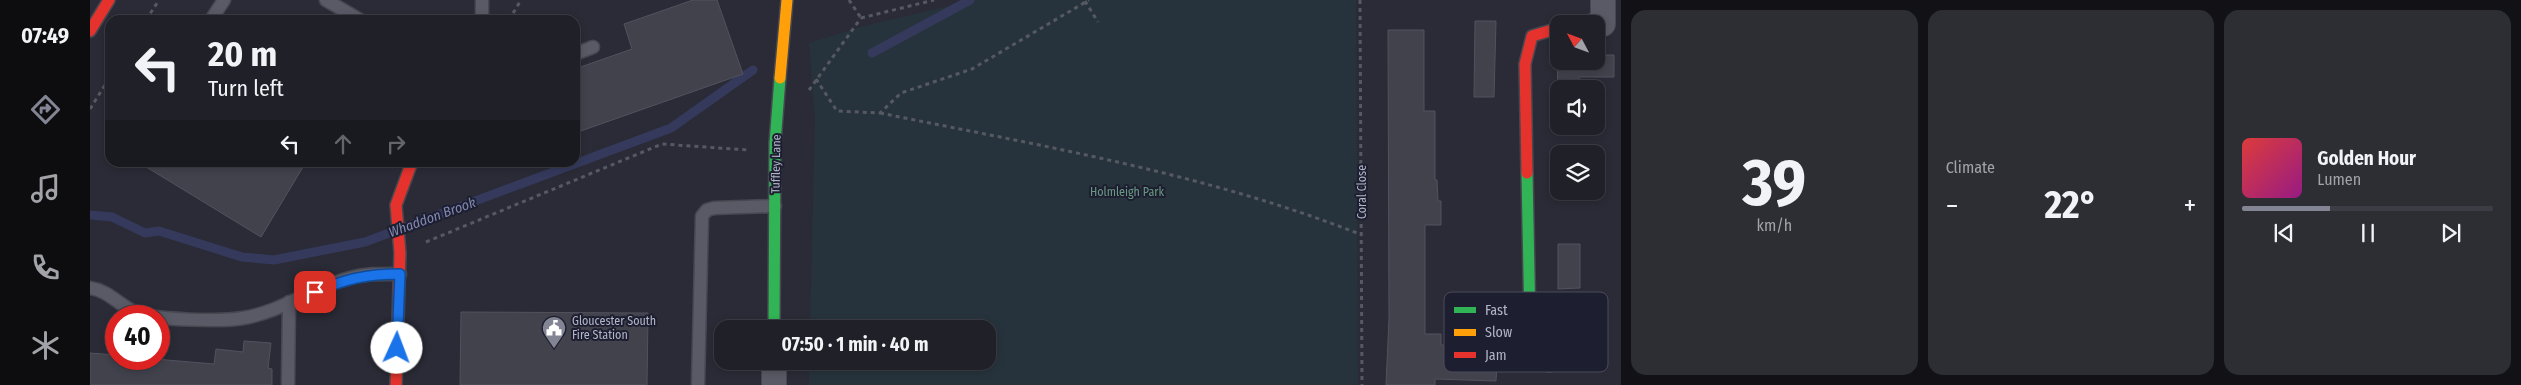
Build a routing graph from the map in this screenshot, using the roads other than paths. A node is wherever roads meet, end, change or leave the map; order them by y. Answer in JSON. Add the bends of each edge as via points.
{"nodes":[{"id":1,"x":109,"y":0,"type":"edge"},
{"id":2,"x":224,"y":0,"type":"edge"},
{"id":3,"x":326,"y":0,"type":"edge"},
{"id":4,"x":482,"y":0,"type":"edge"},
{"id":5,"x":787,"y":0,"type":"edge"},
{"id":6,"x":1603,"y":0,"type":"edge"},
{"id":7,"x":214,"y":15,"type":"edge"},
{"id":8,"x":352,"y":15,"type":"edge"},
{"id":9,"x":482,"y":15,"type":"edge"},
{"id":10,"x":1602,"y":15,"type":"edge"},
{"id":11,"x":90,"y":30,"type":"edge"},
{"id":12,"x":1550,"y":31,"type":"edge"},
{"id":13,"x":593,"y":47,"type":"dead end"},
{"id":14,"x":580,"y":52,"type":"edge"},
{"id":15,"x":410,"y":167,"type":"edge"},
{"id":16,"x":775,"y":206,"type":"junction"},
{"id":17,"x":400,"y":274,"type":"junction"},
{"id":18,"x":90,"y":288,"type":"edge"},
{"id":19,"x":1529,"y":292,"type":"edge"},
{"id":20,"x":289,"y":302,"type":"junction"},
{"id":21,"x":774,"y":320,"type":"edge"},
{"id":22,"x":774,"y":370,"type":"edge"},
{"id":23,"x":288,"y":385,"type":"edge"},
{"id":24,"x":396,"y":385,"type":"edge"},
{"id":25,"x":698,"y":385,"type":"edge"},
{"id":26,"x":774,"y":385,"type":"edge"}],
"edges":[{"from":1,"to":11,"type":"main road"},
{"from":2,"to":7,"type":"lane"},
{"from":3,"to":8,"type":"lane"},
{"from":4,"to":9,"type":"lane"},
{"from":5,"to":16,"type":"main road","name":"Tuffley Lane"},
{"from":6,"to":10,"type":"street"},
{"from":12,"to":19,"type":"main road","via":[[1532,36],[1525,64]]},
{"from":13,"to":14,"type":"lane"},
{"from":15,"to":17,"type":"main road","via":[[396,205]]},
{"from":16,"to":21,"type":"main road","name":"Tuffley Lane"},
{"from":16,"to":25,"type":"lane","via":[[714,208],[702,216]]},
{"from":17,"to":20,"type":"lane","via":[[368,274],[349,278]]},
{"from":17,"to":24,"type":"main road"},
{"from":18,"to":20,"type":"lane","via":[[111,295],[136,312],[211,320],[244,318]]},
{"from":20,"to":23,"type":"lane"},
{"from":22,"to":26,"type":"street"}]}
